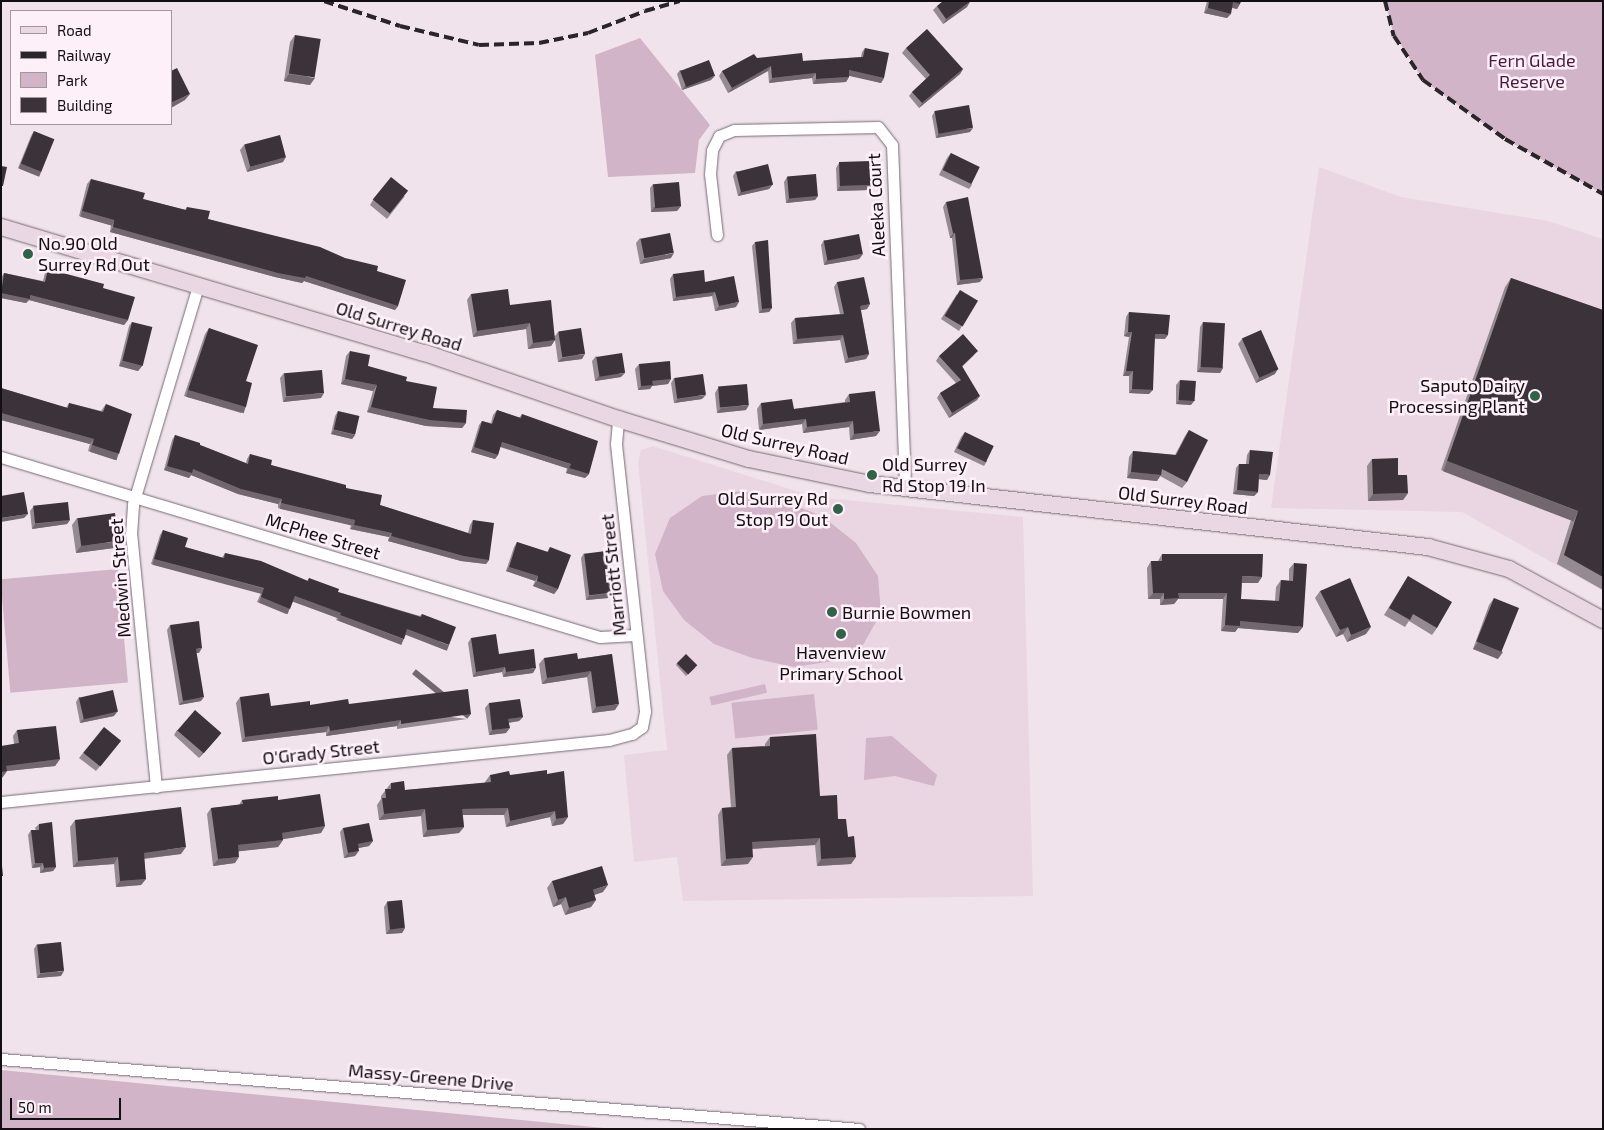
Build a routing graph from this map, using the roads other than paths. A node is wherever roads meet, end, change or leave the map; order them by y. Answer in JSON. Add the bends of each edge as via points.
{"nodes":[{"id":1,"x":1,"y":227,"type":"edge"},
{"id":2,"x":717,"y":235,"type":"dead end"},
{"id":3,"x":198,"y":286,"type":"junction"},
{"id":4,"x":618,"y":419,"type":"junction"},
{"id":5,"x":1,"y":457,"type":"edge"},
{"id":6,"x":905,"y":488,"type":"junction"},
{"id":7,"x":134,"y":498,"type":"junction"},
{"id":8,"x":1603,"y":620,"type":"edge"},
{"id":9,"x":636,"y":634,"type":"junction"},
{"id":10,"x":642,"y":727,"type":"joint"},
{"id":11,"x":156,"y":787,"type":"junction"},
{"id":12,"x":1,"y":802,"type":"edge"},
{"id":13,"x":1,"y":1059,"type":"edge"},
{"id":14,"x":859,"y":1129,"type":"edge"}],
"edges":[{"from":1,"to":3,"type":"main road","name":"Old Surrey Road"},
{"from":2,"to":6,"type":"street","name":"Aleeka Court","via":[[710,174],[712,150],[719,136],[734,130],[878,127],[892,145]]},
{"from":3,"to":4,"type":"main road","name":"Old Surrey Road","via":[[425,353]]},
{"from":3,"to":7,"type":"street","name":"Medwin Street"},
{"from":4,"to":6,"type":"main road","name":"Old Surrey Road","via":[[749,459],[811,474]]},
{"from":4,"to":9,"type":"street","name":"Marriott Street","via":[[616,444]]},
{"from":5,"to":7,"type":"street","name":"McPhee Street"},
{"from":6,"to":8,"type":"main road","name":"Old Surrey Road","via":[[1428,548],[1509,569]]},
{"from":7,"to":9,"type":"street","name":"McPhee Street","via":[[600,637]]},
{"from":7,"to":11,"type":"street","name":"Medwin Street","via":[[131,534]]},
{"from":9,"to":10,"type":"street","name":"Marriott Street","via":[[645,711]]},
{"from":10,"to":11,"type":"street","name":"O'Grady Street","via":[[632,734],[609,740]]},
{"from":11,"to":12,"type":"street","name":"O'Grady Street"},
{"from":13,"to":14,"type":"street","name":"Massy-Greene Drive"}]}
